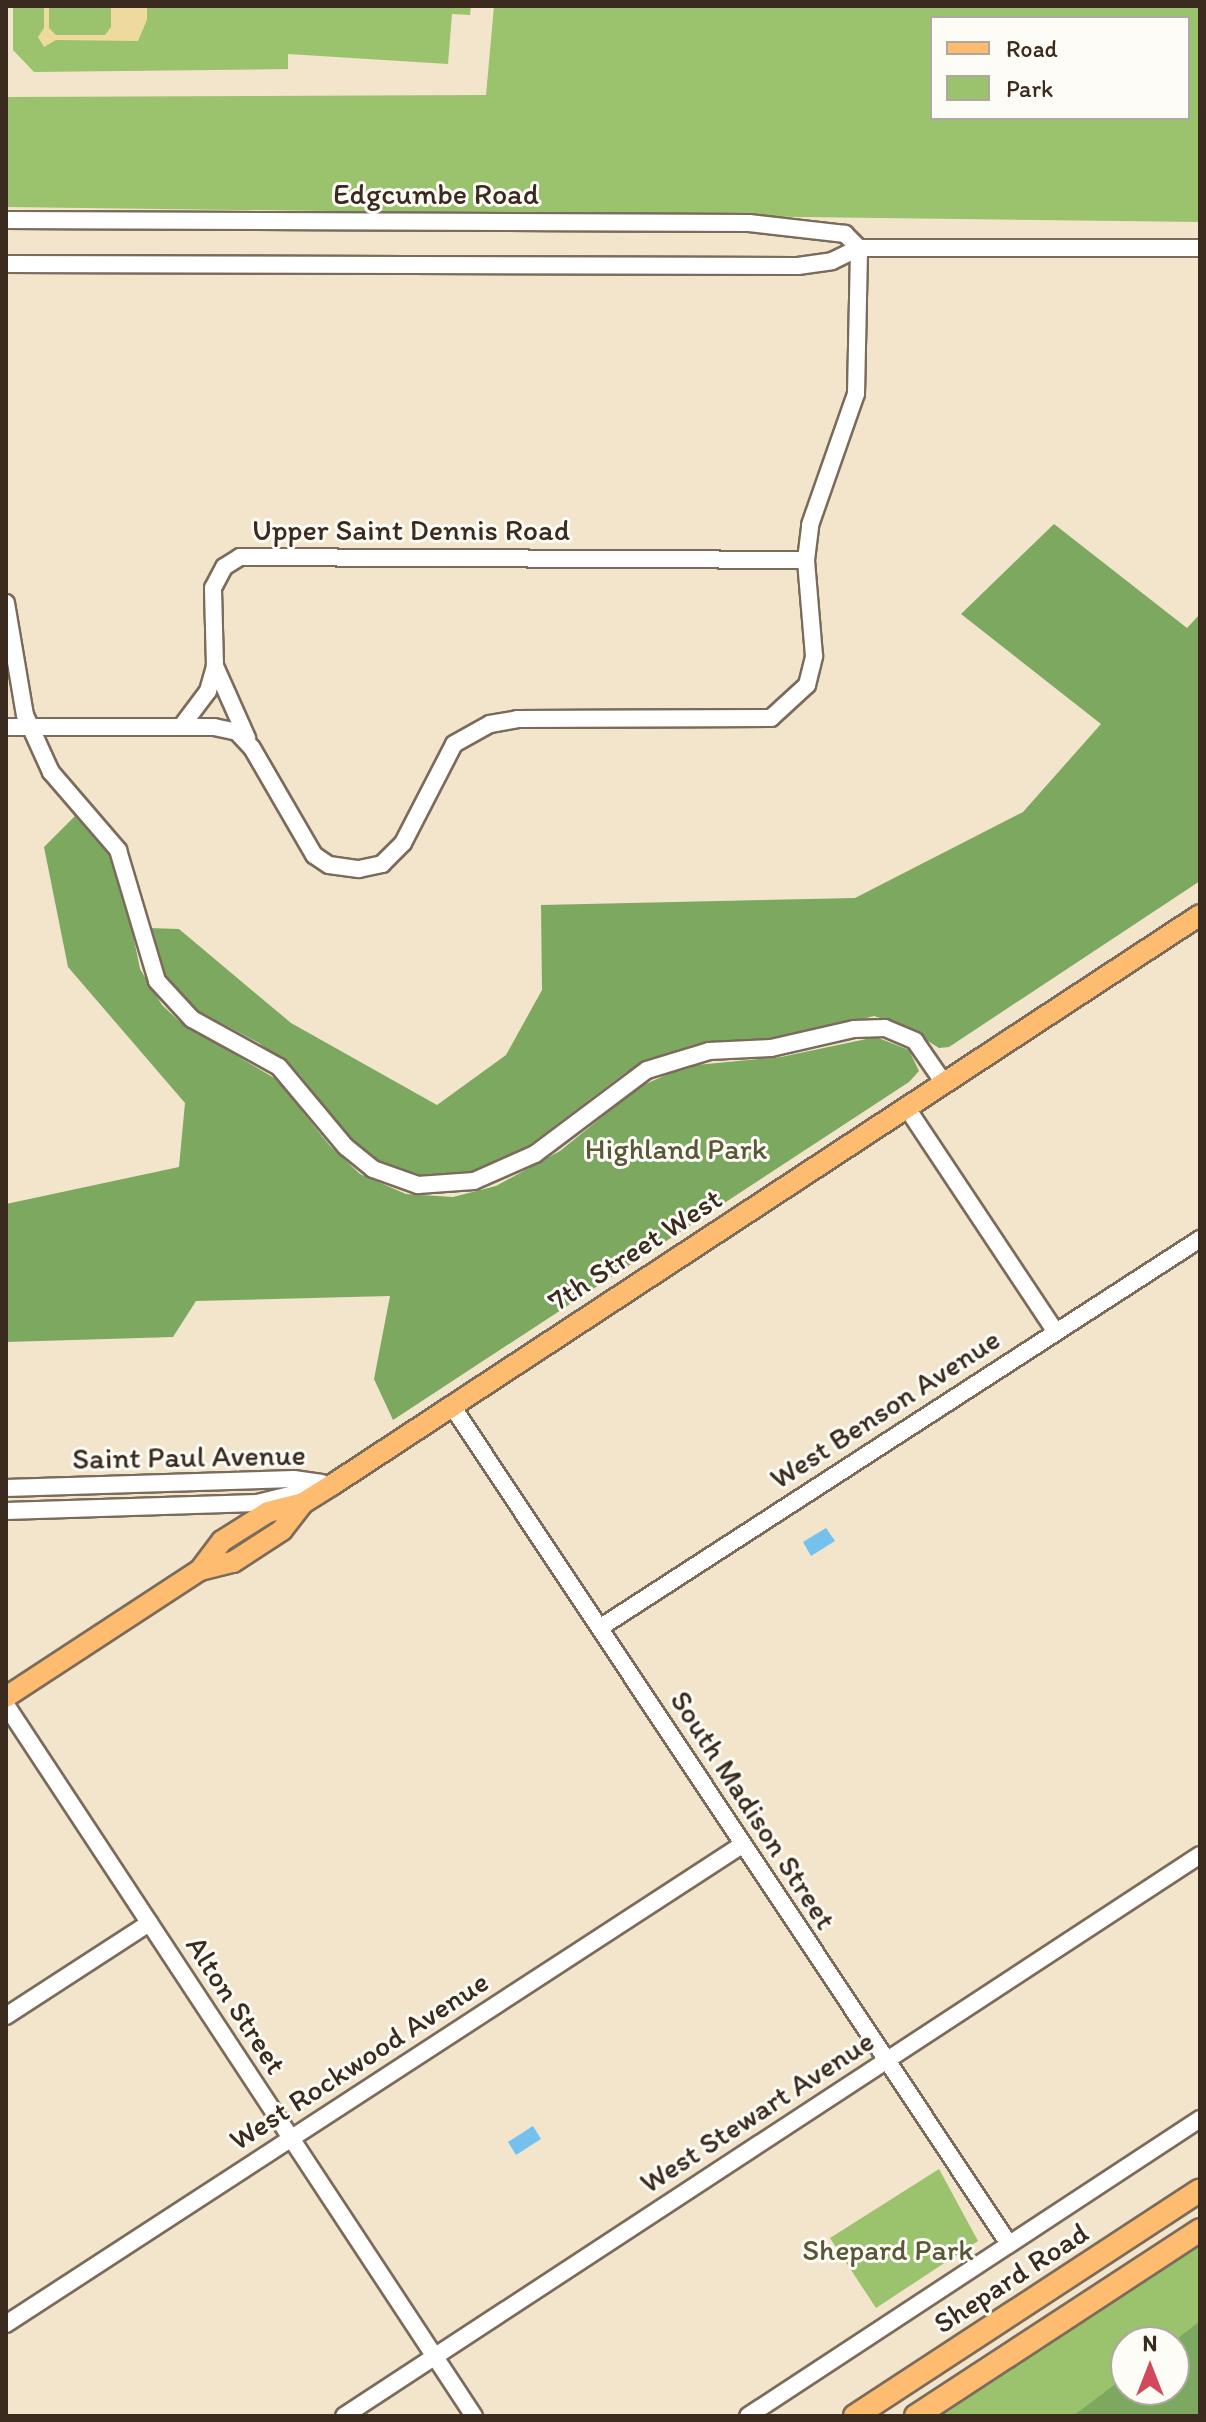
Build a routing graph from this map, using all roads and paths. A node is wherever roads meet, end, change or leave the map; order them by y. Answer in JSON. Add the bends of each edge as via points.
{"nodes":[{"id":1,"x":6,"y":220,"type":"edge"},
{"id":2,"x":859,"y":248,"type":"junction"},
{"id":3,"x":1200,"y":248,"type":"edge"},
{"id":4,"x":6,"y":264,"type":"edge"},
{"id":5,"x":806,"y":560,"type":"junction"},
{"id":6,"x":6,"y":603,"type":"edge"},
{"id":7,"x":215,"y":666,"type":"junction"},
{"id":8,"x":6,"y":727,"type":"edge"},
{"id":9,"x":30,"y":727,"type":"junction"},
{"id":10,"x":181,"y":727,"type":"junction"},
{"id":11,"x":252,"y":748,"type":"junction"},
{"id":12,"x":1200,"y":915,"type":"edge"},
{"id":13,"x":944,"y":1083,"type":"junction"},
{"id":14,"x":907,"y":1108,"type":"junction"},
{"id":15,"x":1200,"y":1239,"type":"edge"},
{"id":16,"x":1055,"y":1331,"type":"junction"},
{"id":17,"x":452,"y":1406,"type":"junction"},
{"id":18,"x":332,"y":1485,"type":"junction"},
{"id":19,"x":6,"y":1488,"type":"edge"},
{"id":20,"x":6,"y":1511,"type":"edge"},
{"id":21,"x":601,"y":1627,"type":"junction"},
{"id":22,"x":6,"y":1697,"type":"edge"},
{"id":23,"x":6,"y":1705,"type":"edge"},
{"id":24,"x":742,"y":1845,"type":"junction"},
{"id":25,"x":1200,"y":1855,"type":"edge"},
{"id":26,"x":149,"y":1923,"type":"junction"},
{"id":27,"x":6,"y":2016,"type":"edge"},
{"id":28,"x":885,"y":2062,"type":"junction"},
{"id":29,"x":1200,"y":2119,"type":"edge"},
{"id":30,"x":291,"y":2138,"type":"junction"},
{"id":31,"x":1200,"y":2190,"type":"edge"},
{"id":32,"x":1200,"y":2230,"type":"edge"},
{"id":33,"x":1009,"y":2244,"type":"junction"},
{"id":34,"x":6,"y":2324,"type":"edge"},
{"id":35,"x":435,"y":2357,"type":"junction"},
{"id":36,"x":344,"y":2416,"type":"edge"},
{"id":37,"x":474,"y":2416,"type":"edge"},
{"id":38,"x":748,"y":2416,"type":"edge"},
{"id":39,"x":855,"y":2416,"type":"edge"},
{"id":40,"x":916,"y":2416,"type":"edge"}],
"edges":[{"from":1,"to":2,"type":"street","name":"Edgcumbe Road","via":[[749,223],[845,234]]},
{"from":2,"to":3,"type":"street","name":"Edgcumbe Road"},
{"from":2,"to":4,"type":"street","name":"Edgcumbe Road","via":[[832,261],[798,266]]},
{"from":2,"to":5,"type":"street","via":[[856,394],[821,485]]},
{"from":5,"to":7,"type":"street","name":"Upper Saint Dennis Road","via":[[249,554],[232,560],[213,588]]},
{"from":5,"to":11,"type":"street","via":[[814,656],[807,685],[786,709],[748,722],[517,719],[490,724],[454,744],[434,774],[403,843],[382,864],[347,868],[314,855]]},
{"from":6,"to":9,"type":"street","via":[[20,697]]},
{"from":7,"to":10,"type":"street","name":"Upper Saint Dennis Road","via":[[208,691]]},
{"from":7,"to":11,"type":"street"},
{"from":8,"to":9,"type":"street"},
{"from":9,"to":10,"type":"street"},
{"from":9,"to":13,"type":"street","via":[[51,772],[118,850],[149,961],[169,998],[192,1019],[279,1067],[346,1147],[388,1176],[438,1186],[491,1175],[557,1139],[647,1070],[709,1051],[771,1048],[854,1029],[885,1028],[915,1041]]},
{"from":10,"to":11,"type":"street","via":[[237,732]]},
{"from":12,"to":13,"type":"main road","name":"7th Street West"},
{"from":13,"to":14,"type":"main road","name":"7th Street West"},
{"from":14,"to":16,"type":"street"},
{"from":14,"to":17,"type":"main road","name":"7th Street West"},
{"from":15,"to":16,"type":"street","name":"West Benson Avenue"},
{"from":16,"to":21,"type":"street","name":"West Benson Avenue"},
{"from":17,"to":18,"type":"main road","name":"7th Street West"},
{"from":17,"to":21,"type":"street","name":"South Madison Street"},
{"from":18,"to":19,"type":"street","name":"Saint Paul Avenue","via":[[294,1479]]},
{"from":18,"to":20,"type":"street","name":"Saint Paul Avenue","via":[[257,1503]]},
{"from":18,"to":22,"type":"main road","name":"7th Street West","via":[[303,1503],[268,1512],[222,1541],[200,1570]]},
{"from":21,"to":24,"type":"street","name":"South Madison Street"},
{"from":23,"to":26,"type":"street","name":"Alton Street"},
{"from":24,"to":28,"type":"street","name":"South Madison Street"},
{"from":24,"to":30,"type":"street","name":"West Rockwood Avenue"},
{"from":25,"to":28,"type":"street","name":"West Stewart Avenue"},
{"from":26,"to":27,"type":"street"},
{"from":26,"to":30,"type":"street","name":"Alton Street"},
{"from":28,"to":33,"type":"street","name":"South Madison Street"},
{"from":28,"to":35,"type":"street","name":"West Stewart Avenue"},
{"from":29,"to":33,"type":"street"},
{"from":30,"to":34,"type":"street","name":"West Rockwood Avenue"},
{"from":30,"to":35,"type":"street","name":"Alton Street"},
{"from":31,"to":39,"type":"highway","name":"Shepard Road"},
{"from":32,"to":40,"type":"highway","name":"Shepard Road"},
{"from":33,"to":38,"type":"street"},
{"from":35,"to":36,"type":"street","name":"West Stewart Avenue"},
{"from":35,"to":37,"type":"street","name":"Alton Street"}]}
